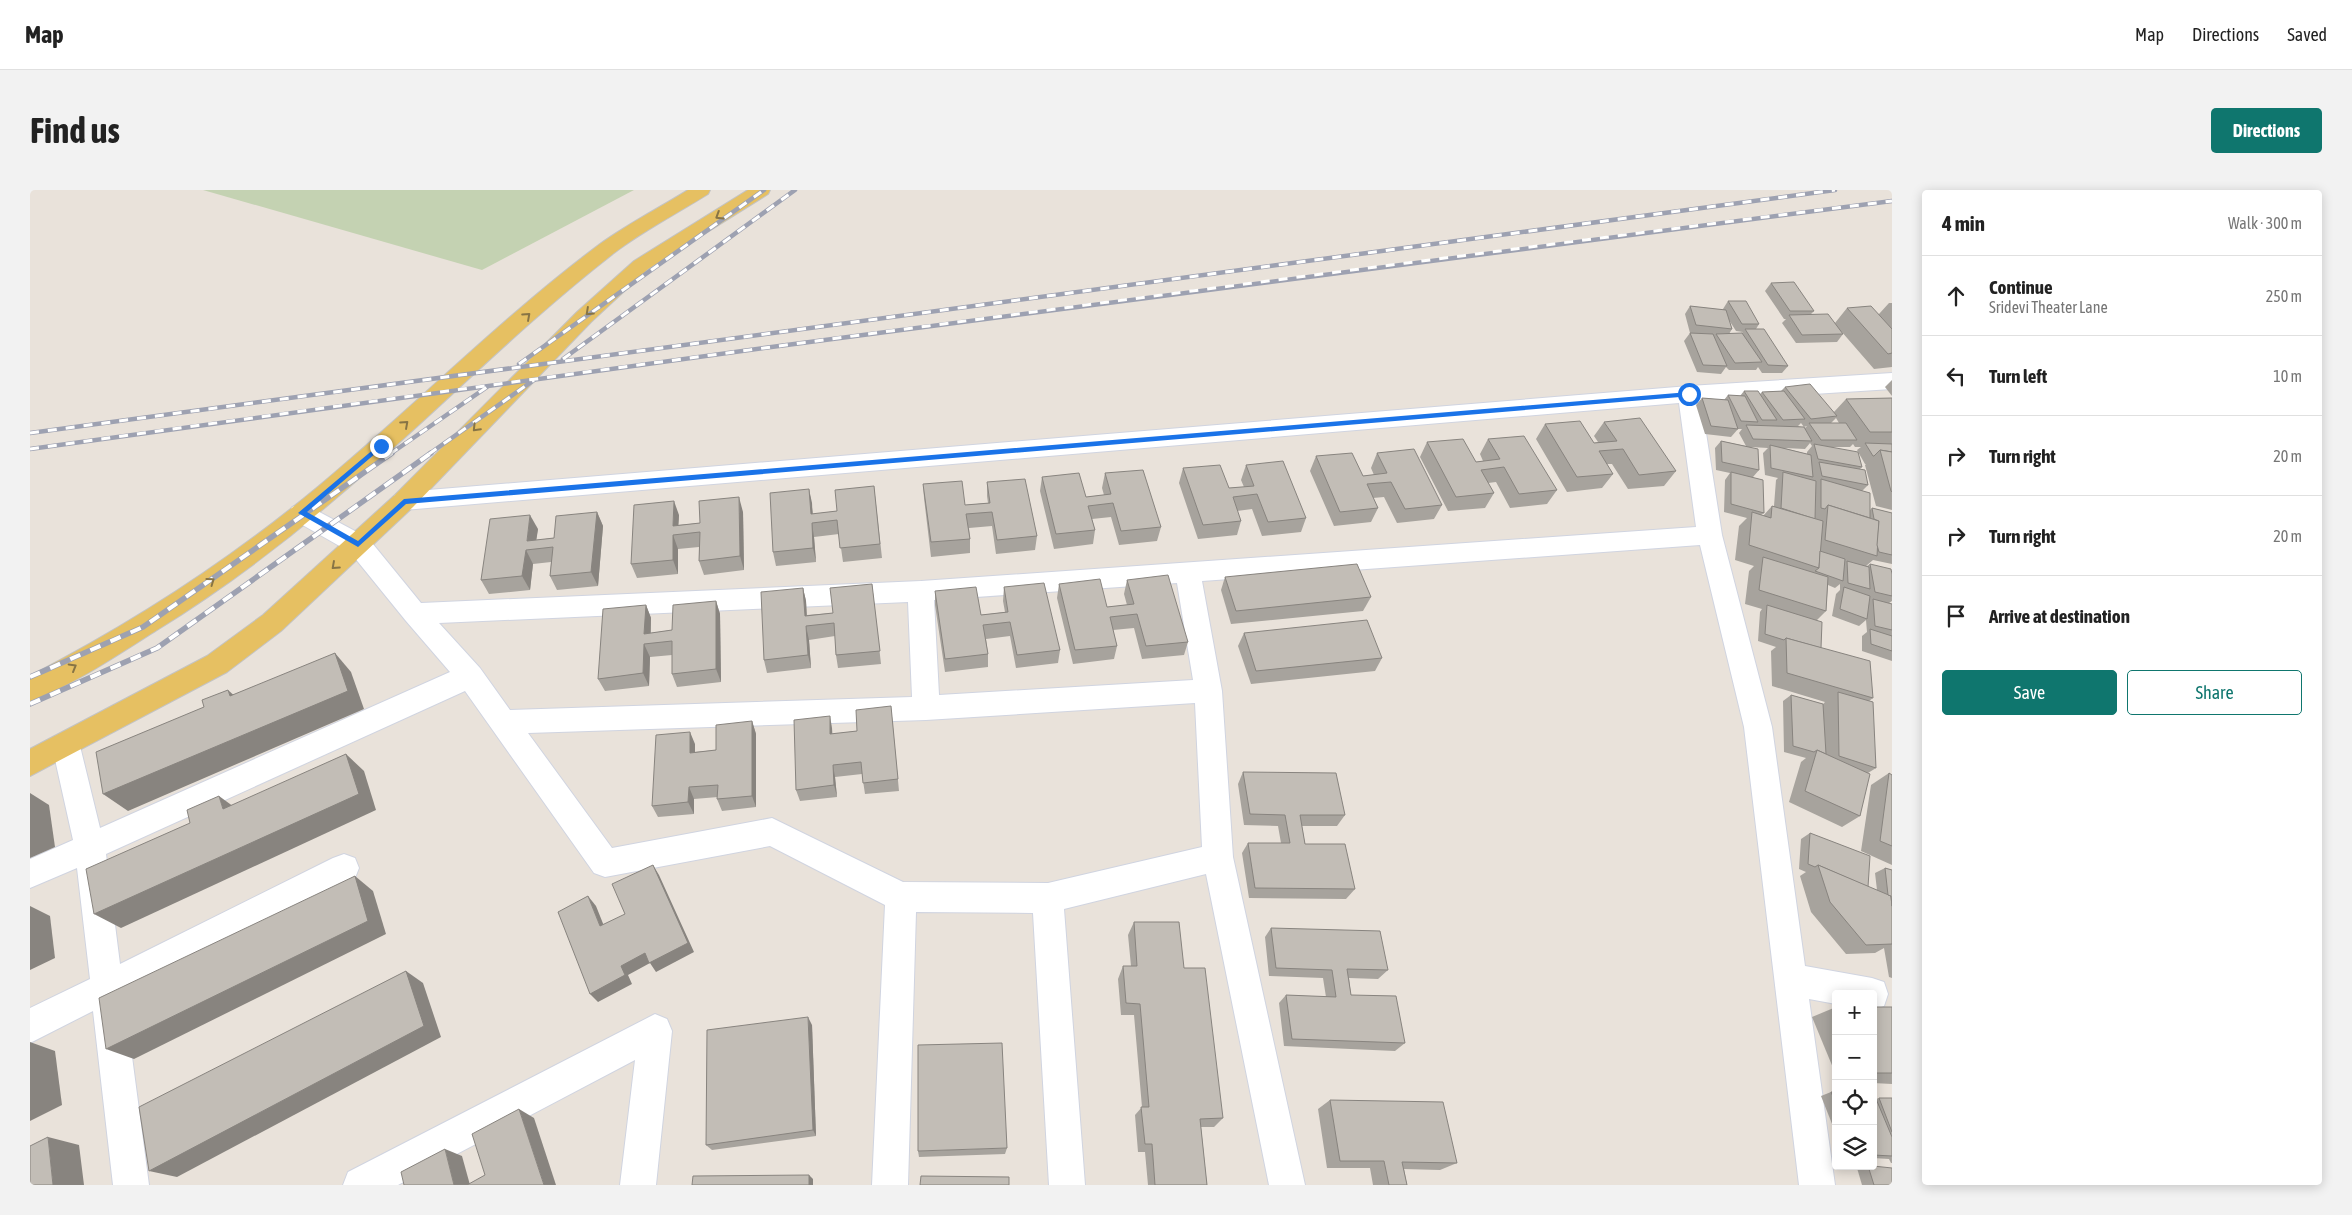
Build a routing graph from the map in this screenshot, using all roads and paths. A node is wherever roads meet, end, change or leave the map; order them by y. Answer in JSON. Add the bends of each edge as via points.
{"nodes":[{"id":1,"x":701,"y":190,"type":"edge"},
{"id":2,"x":761,"y":190,"type":"edge"},
{"id":3,"x":1892,"y":381,"type":"edge"},
{"id":4,"x":1689,"y":394,"type":"junction"},
{"id":5,"x":404,"y":501,"type":"junction"},
{"id":6,"x":301,"y":513,"type":"junction"},
{"id":7,"x":1710,"y":535,"type":"junction"},
{"id":8,"x":358,"y":544,"type":"junction"},
{"id":9,"x":1188,"y":572,"type":"junction"},
{"id":10,"x":921,"y":591,"type":"junction"},
{"id":11,"x":415,"y":614,"type":"junction"},
{"id":12,"x":470,"y":676,"type":"junction"},
{"id":13,"x":30,"y":689,"type":"edge"},
{"id":14,"x":1208,"y":691,"type":"junction"},
{"id":15,"x":926,"y":708,"type":"junction"},
{"id":16,"x":503,"y":722,"type":"junction"},
{"id":17,"x":66,"y":746,"type":"junction"},
{"id":18,"x":30,"y":763,"type":"edge"},
{"id":19,"x":90,"y":847,"type":"junction"},
{"id":20,"x":1218,"y":857,"type":"junction"},
{"id":21,"x":344,"y":868,"type":"dead end"},
{"id":22,"x":30,"y":874,"type":"edge"},
{"id":23,"x":900,"y":898,"type":"junction"},
{"id":24,"x":1048,"y":898,"type":"junction"},
{"id":25,"x":1790,"y":979,"type":"junction"},
{"id":26,"x":107,"y":986,"type":"junction"},
{"id":27,"x":1850,"y":990,"type":"edge"},
{"id":28,"x":1877,"y":995,"type":"edge"},
{"id":29,"x":1892,"y":999,"type":"edge"},
{"id":30,"x":30,"y":1026,"type":"edge"},
{"id":31,"x":131,"y":1185,"type":"edge"},
{"id":32,"x":361,"y":1185,"type":"edge"},
{"id":33,"x":638,"y":1185,"type":"edge"},
{"id":34,"x":890,"y":1185,"type":"edge"},
{"id":35,"x":1067,"y":1185,"type":"edge"},
{"id":36,"x":1287,"y":1185,"type":"edge"},
{"id":37,"x":1817,"y":1185,"type":"edge"}],
"edges":[{"from":6,"to":1,"type":"main road","one_way":true,"via":[[558,288],[610,247]]},
{"from":2,"to":5,"type":"main road","one_way":true,"via":[[641,264],[584,316]]},
{"from":3,"to":4,"type":"street"},
{"from":4,"to":5,"type":"street"},
{"from":4,"to":7,"type":"street"},
{"from":5,"to":8,"type":"main road"},
{"from":6,"to":8,"type":"street"},
{"from":13,"to":6,"type":"main road","one_way":true,"via":[[201,589]]},
{"from":7,"to":9,"type":"street"},
{"from":7,"to":25,"type":"street","via":[[1758,726]]},
{"from":8,"to":11,"type":"street"},
{"from":8,"to":17,"type":"main road","one_way":true,"via":[[272,623],[216,664]]},
{"from":9,"to":10,"type":"street"},
{"from":9,"to":14,"type":"street"},
{"from":10,"to":11,"type":"street"},
{"from":10,"to":15,"type":"street"},
{"from":11,"to":12,"type":"street"},
{"from":12,"to":16,"type":"street"},
{"from":12,"to":19,"type":"street"},
{"from":14,"to":15,"type":"street"},
{"from":14,"to":20,"type":"street"},
{"from":15,"to":16,"type":"street"},
{"from":16,"to":23,"type":"street","via":[[605,863],[772,832]]},
{"from":17,"to":18,"type":"main road"},
{"from":17,"to":19,"type":"street"},
{"from":19,"to":22,"type":"street"},
{"from":19,"to":26,"type":"street"},
{"from":20,"to":24,"type":"street"},
{"from":20,"to":36,"type":"street"},
{"from":21,"to":26,"type":"street"},
{"from":23,"to":24,"type":"street"},
{"from":23,"to":34,"type":"street"},
{"from":24,"to":35,"type":"street"},
{"from":25,"to":27,"type":"street"},
{"from":25,"to":37,"type":"street"},
{"from":26,"to":30,"type":"street"},
{"from":26,"to":31,"type":"street"},
{"from":28,"to":29,"type":"street"},
{"from":32,"to":33,"type":"street","via":[[655,1031]]}]}
